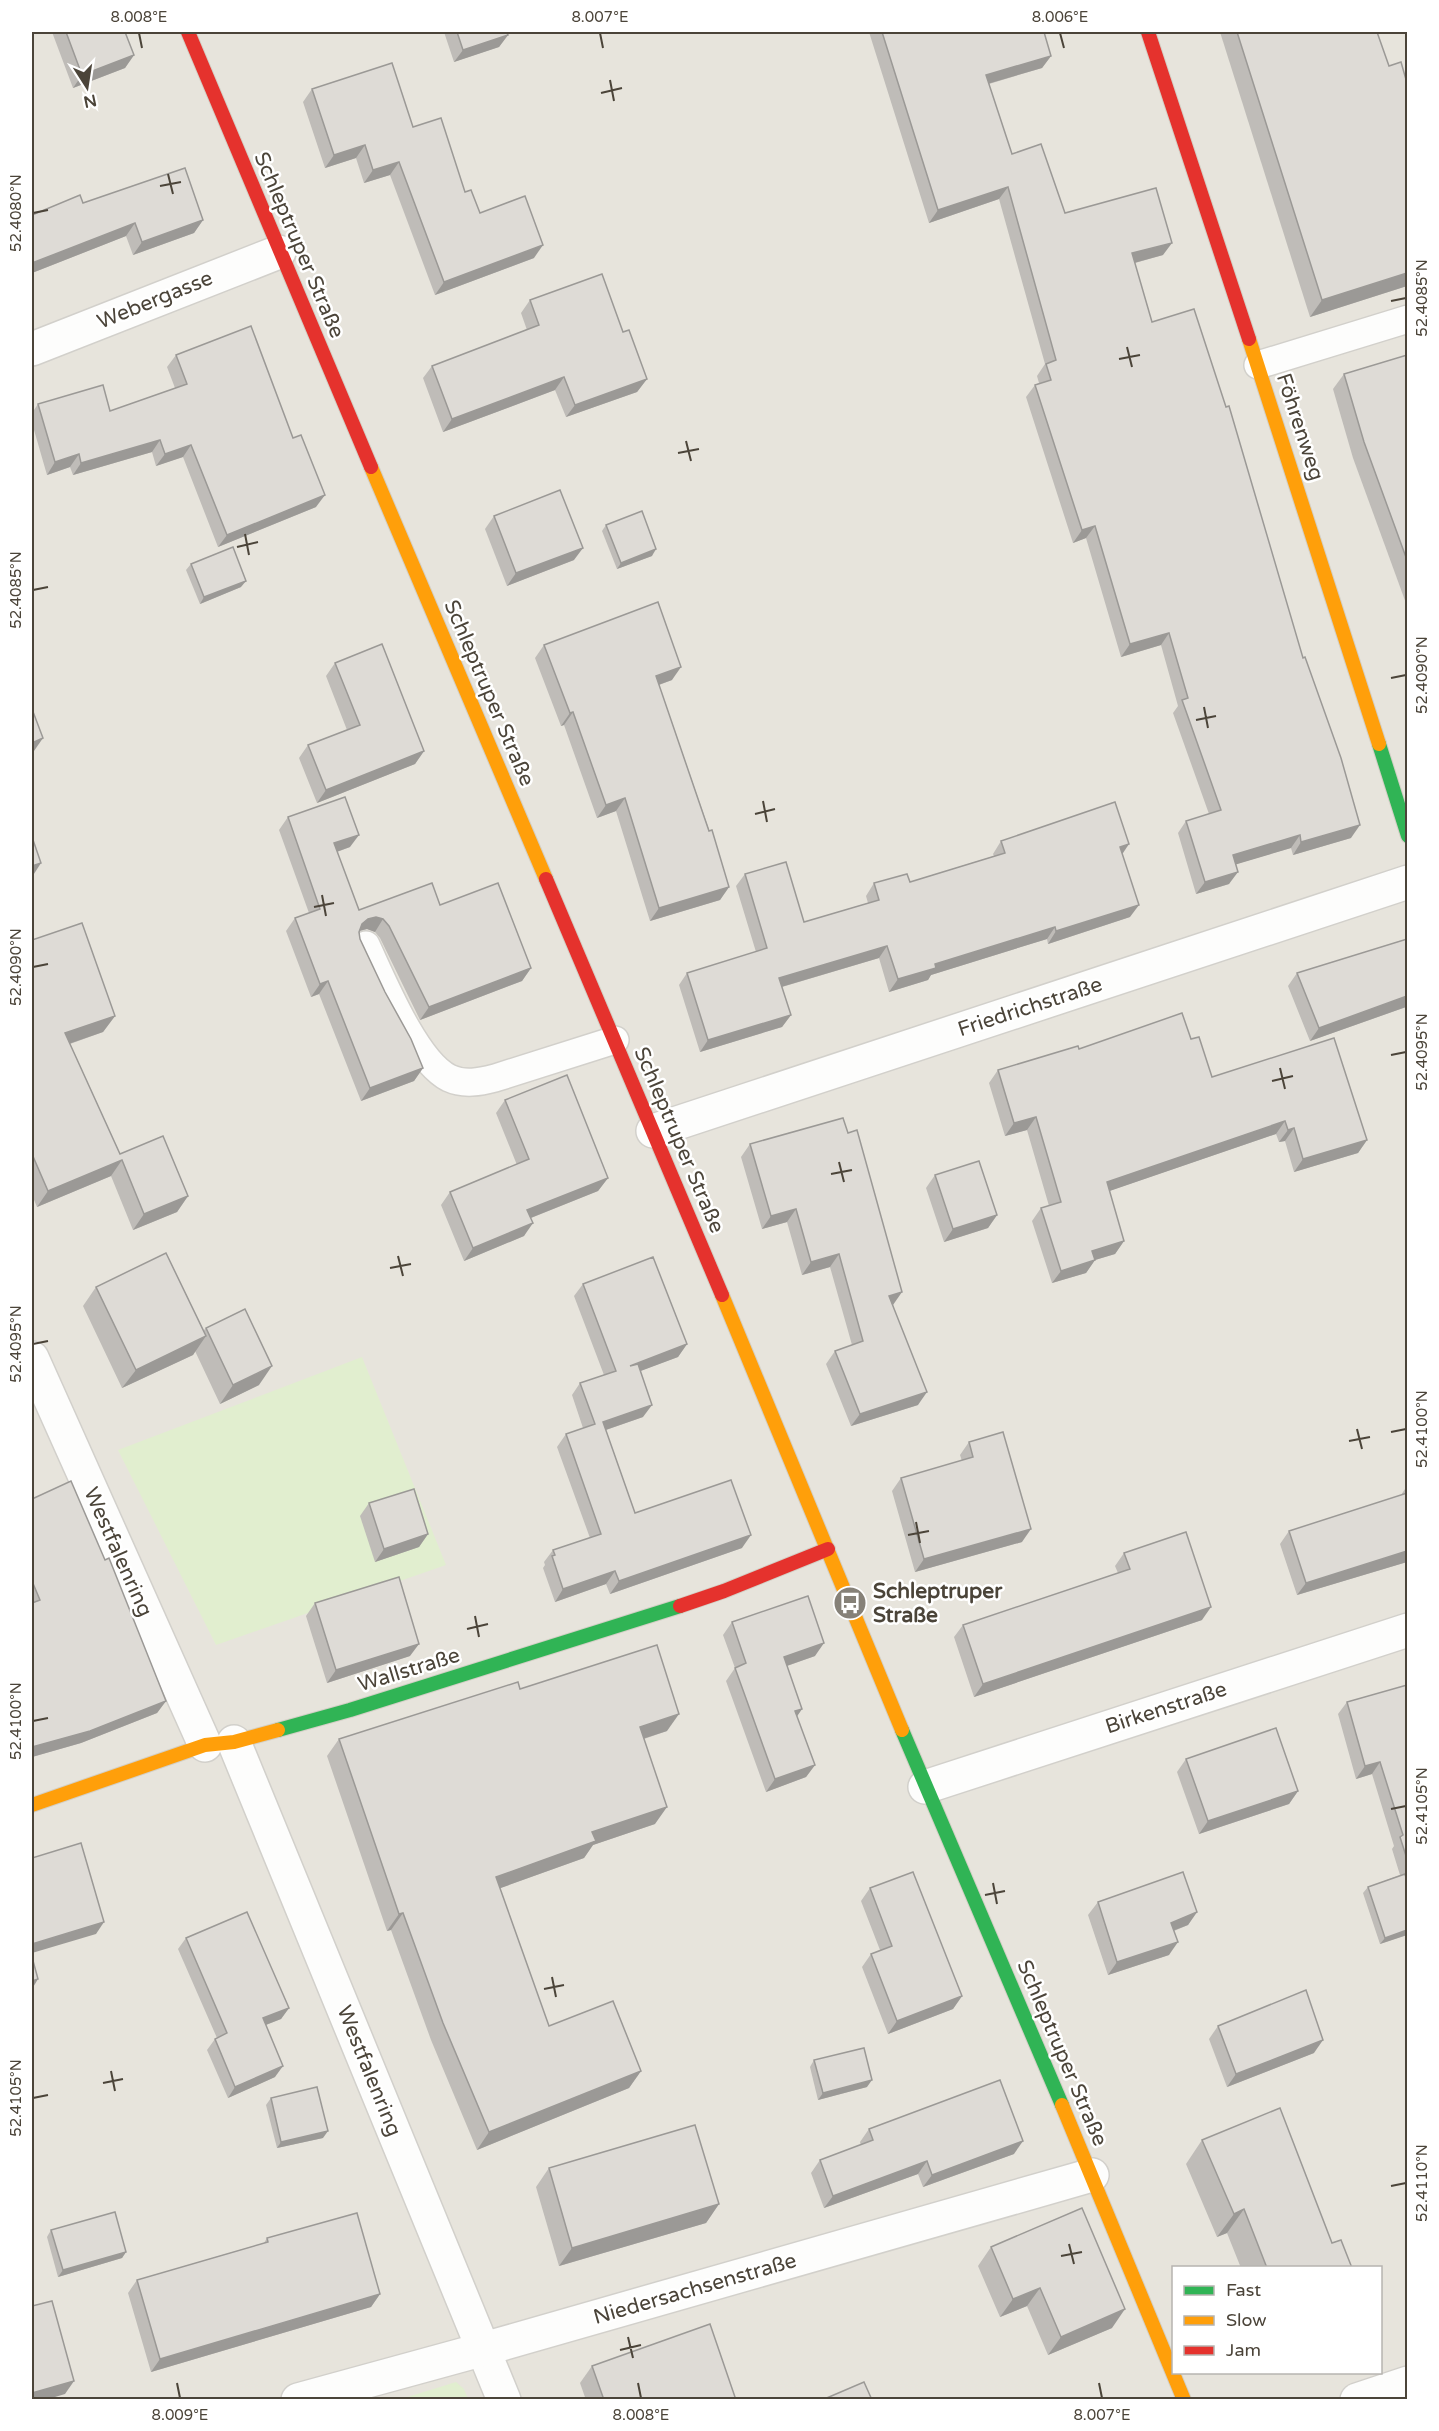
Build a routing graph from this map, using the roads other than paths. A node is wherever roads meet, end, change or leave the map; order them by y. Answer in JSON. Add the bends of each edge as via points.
{"nodes":[{"id":1,"x":188,"y":32,"type":"edge"},
{"id":2,"x":1148,"y":32,"type":"edge"},
{"id":3,"x":279,"y":252,"type":"junction"},
{"id":4,"x":1407,"y":319,"type":"edge"},
{"id":5,"x":32,"y":350,"type":"edge"},
{"id":6,"x":1258,"y":364,"type":"junction"},
{"id":7,"x":1407,"y":836,"type":"edge"},
{"id":8,"x":1407,"y":882,"type":"edge"},
{"id":9,"x":366,"y":945,"type":"edge"},
{"id":10,"x":615,"y":1040,"type":"junction"},
{"id":11,"x":653,"y":1131,"type":"junction"},
{"id":12,"x":32,"y":1358,"type":"edge"},
{"id":13,"x":828,"y":1549,"type":"junction"},
{"id":14,"x":1407,"y":1630,"type":"edge"},
{"id":15,"x":220,"y":1744,"type":"junction"},
{"id":16,"x":925,"y":1787,"type":"junction"},
{"id":17,"x":32,"y":1805,"type":"edge"},
{"id":18,"x":1092,"y":2175,"type":"junction"},
{"id":19,"x":484,"y":2349,"type":"junction"},
{"id":20,"x":1172,"y":2371,"type":"edge"},
{"id":21,"x":1173,"y":2374,"type":"edge"},
{"id":22,"x":1407,"y":2383,"type":"edge"},
{"id":23,"x":298,"y":2400,"type":"edge"},
{"id":24,"x":504,"y":2400,"type":"edge"},
{"id":25,"x":1184,"y":2400,"type":"edge"},
{"id":26,"x":1357,"y":2400,"type":"edge"}],
"edges":[{"from":1,"to":3,"type":"street","name":"Schleptruper Straße"},
{"from":2,"to":6,"type":"street","name":"Föhrenweg"},
{"from":3,"to":5,"type":"street","name":"Webergasse"},
{"from":3,"to":10,"type":"street","name":"Schleptruper Straße"},
{"from":4,"to":6,"type":"lane"},
{"from":6,"to":7,"type":"street","name":"Föhrenweg"},
{"from":8,"to":11,"type":"street","name":"Friedrichstraße"},
{"from":9,"to":10,"type":"lane","via":[[414,1038],[432,1064],[450,1078],[474,1082],[495,1078]]},
{"from":10,"to":11,"type":"street","name":"Schleptruper Straße"},
{"from":11,"to":13,"type":"street","name":"Schleptruper Straße"},
{"from":12,"to":15,"type":"street","name":"Westfalenring"},
{"from":13,"to":15,"type":"street","name":"Wallstraße","via":[[724,1591],[599,1633],[350,1710]]},
{"from":13,"to":16,"type":"street","name":"Schleptruper Straße"},
{"from":14,"to":16,"type":"street","name":"Birkenstraße"},
{"from":15,"to":17,"type":"street","name":"Wallstraße"},
{"from":15,"to":19,"type":"street","name":"Westfalenring"},
{"from":16,"to":18,"type":"street","name":"Schleptruper Straße"},
{"from":18,"to":19,"type":"street","name":"Niedersachsenstraße"},
{"from":18,"to":20,"type":"street","name":"Schleptruper Straße"},
{"from":19,"to":23,"type":"street","name":"Niedersachsenstraße"},
{"from":19,"to":24,"type":"street","name":"Westfalenring"},
{"from":21,"to":25,"type":"street","name":"Schleptruper Straße"},
{"from":22,"to":26,"type":"street"}]}
